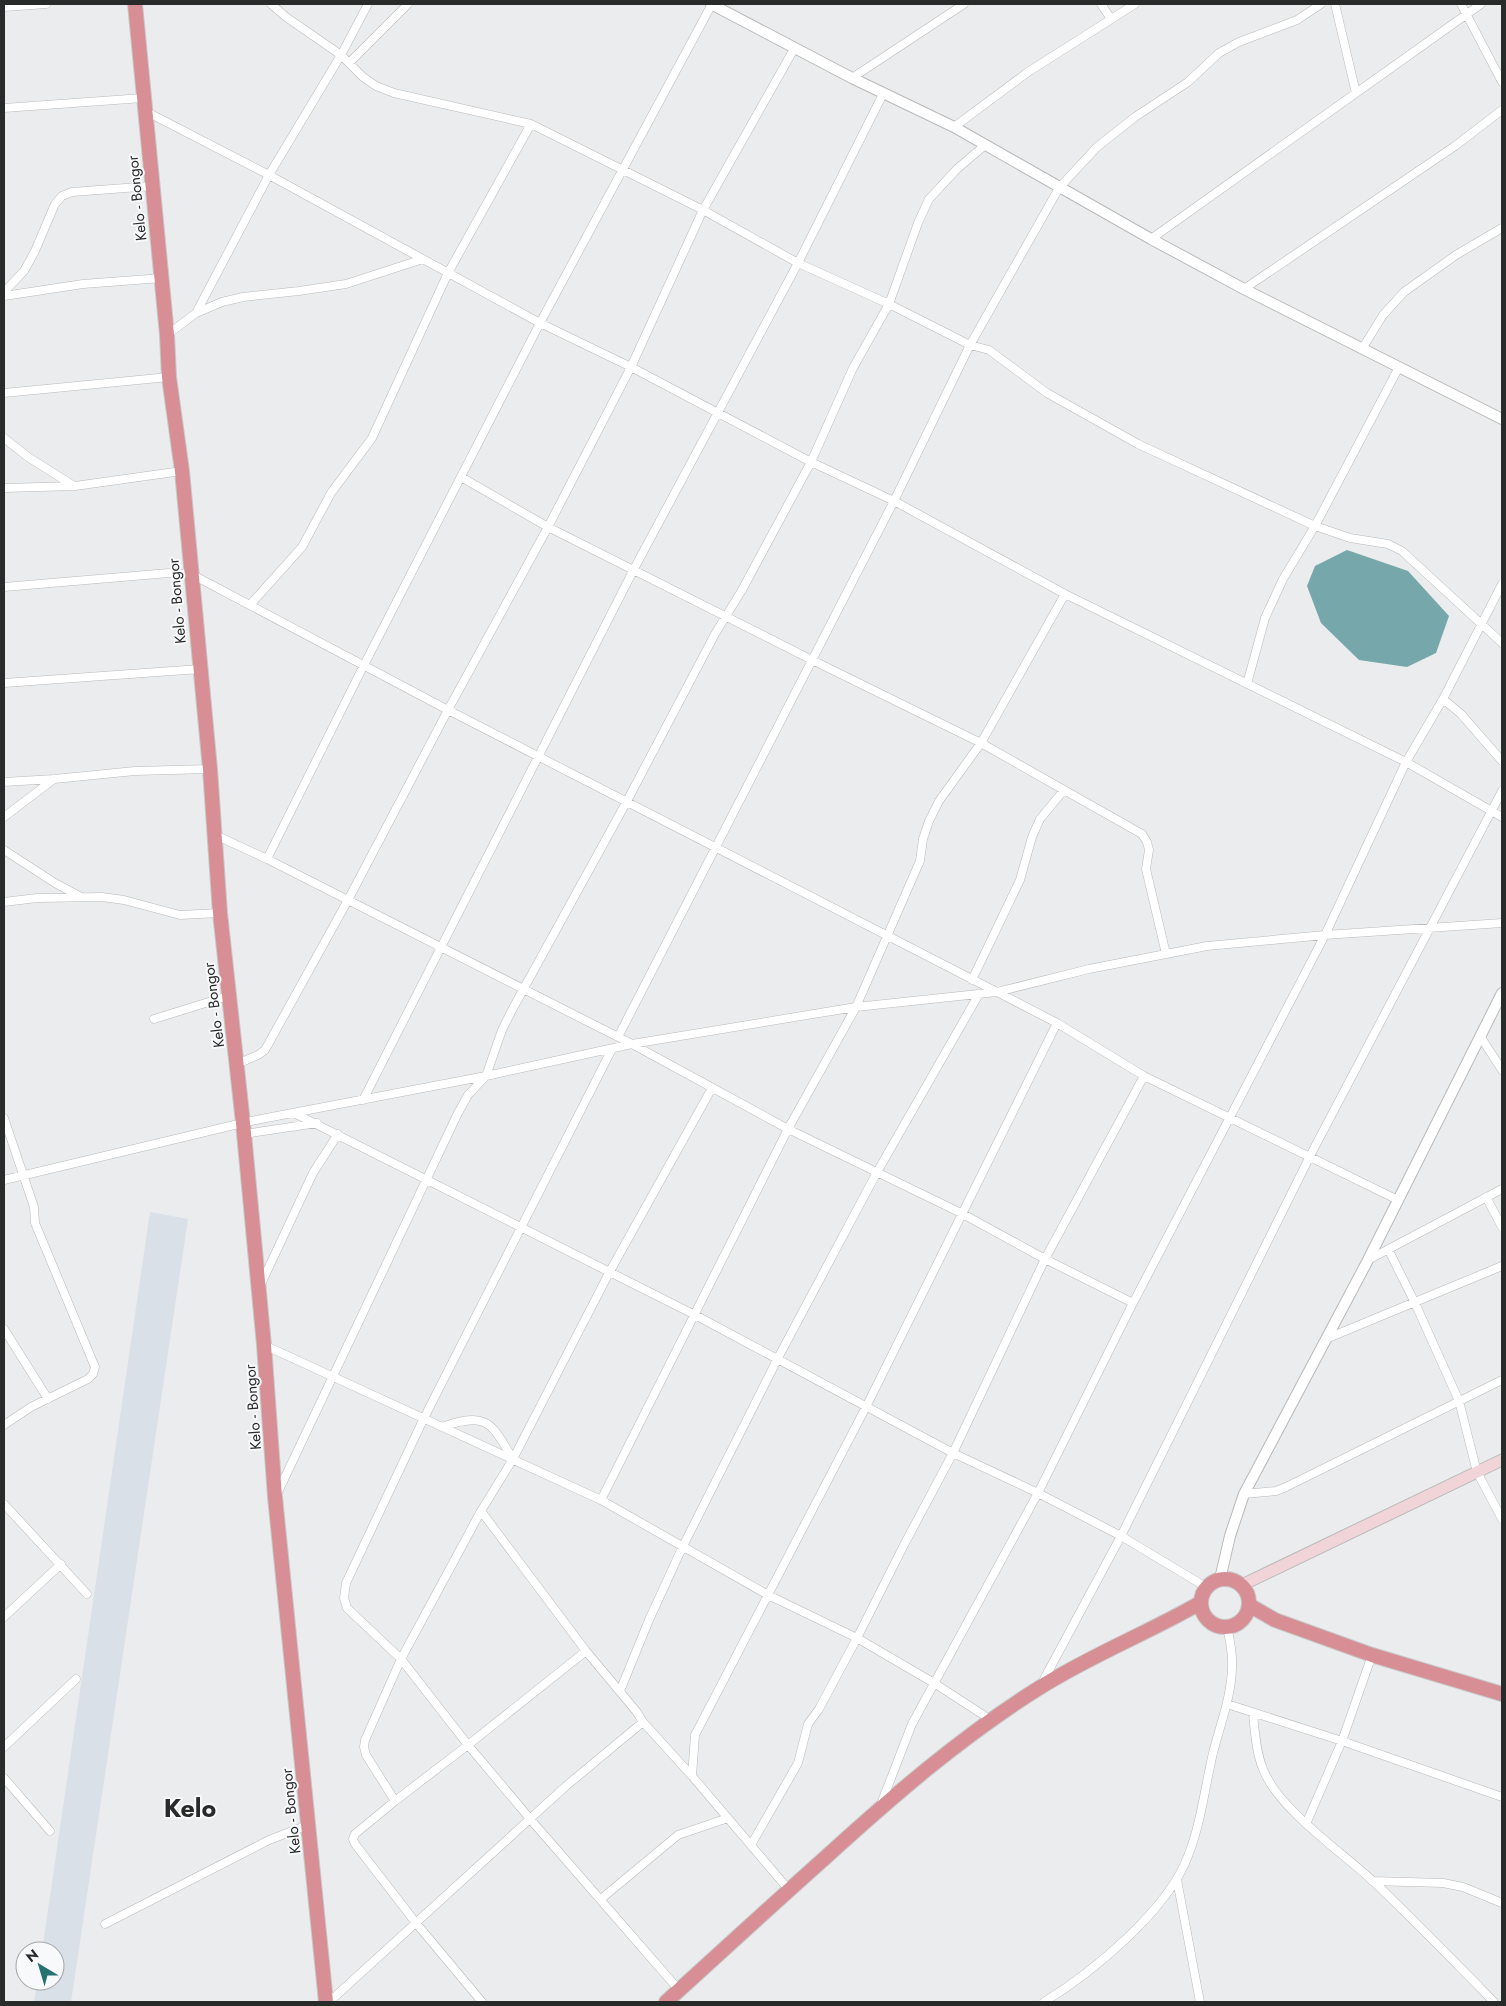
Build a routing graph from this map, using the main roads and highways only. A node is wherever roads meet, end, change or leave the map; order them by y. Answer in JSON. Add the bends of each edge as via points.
{"nodes":[{"id":1,"x":135,"y":4,"type":"edge"},
{"id":2,"x":1502,"y":1460,"type":"edge"},
{"id":3,"x":1242,"y":1585,"type":"junction"},
{"id":4,"x":1200,"y":1603,"type":"junction"},
{"id":5,"x":1249,"y":1605,"type":"junction"},
{"id":6,"x":1206,"y":1619,"type":"junction"},
{"id":7,"x":1274,"y":1620,"type":"junction"},
{"id":8,"x":1241,"y":1621,"type":"junction"},
{"id":9,"x":1166,"y":1623,"type":"junction"},
{"id":10,"x":1502,"y":1694,"type":"edge"},
{"id":11,"x":327,"y":2002,"type":"edge"},
{"id":12,"x":666,"y":2002,"type":"edge"}],
"edges":[{"from":1,"to":11,"type":"highway","name":"Kelo - Bongor","via":[[210,769],[228,996],[259,1288],[275,1497]]},
{"from":2,"to":3,"type":"main road"},
{"from":3,"to":4,"type":"highway","via":[[1236,1580],[1220,1578],[1206,1587]]},
{"from":3,"to":5,"type":"highway","via":[[1247,1591]]},
{"from":4,"to":6,"type":"highway"},
{"from":4,"to":9,"type":"highway"},
{"from":5,"to":7,"type":"highway"},
{"from":5,"to":8,"type":"highway"},
{"from":6,"to":8,"type":"highway","via":[[1227,1627]]},
{"from":6,"to":9,"type":"highway"},
{"from":7,"to":8,"type":"highway"},
{"from":7,"to":10,"type":"highway","via":[[1372,1655]]},
{"from":9,"to":12,"type":"highway","via":[[1093,1657],[991,1720],[898,1792]]}]}
